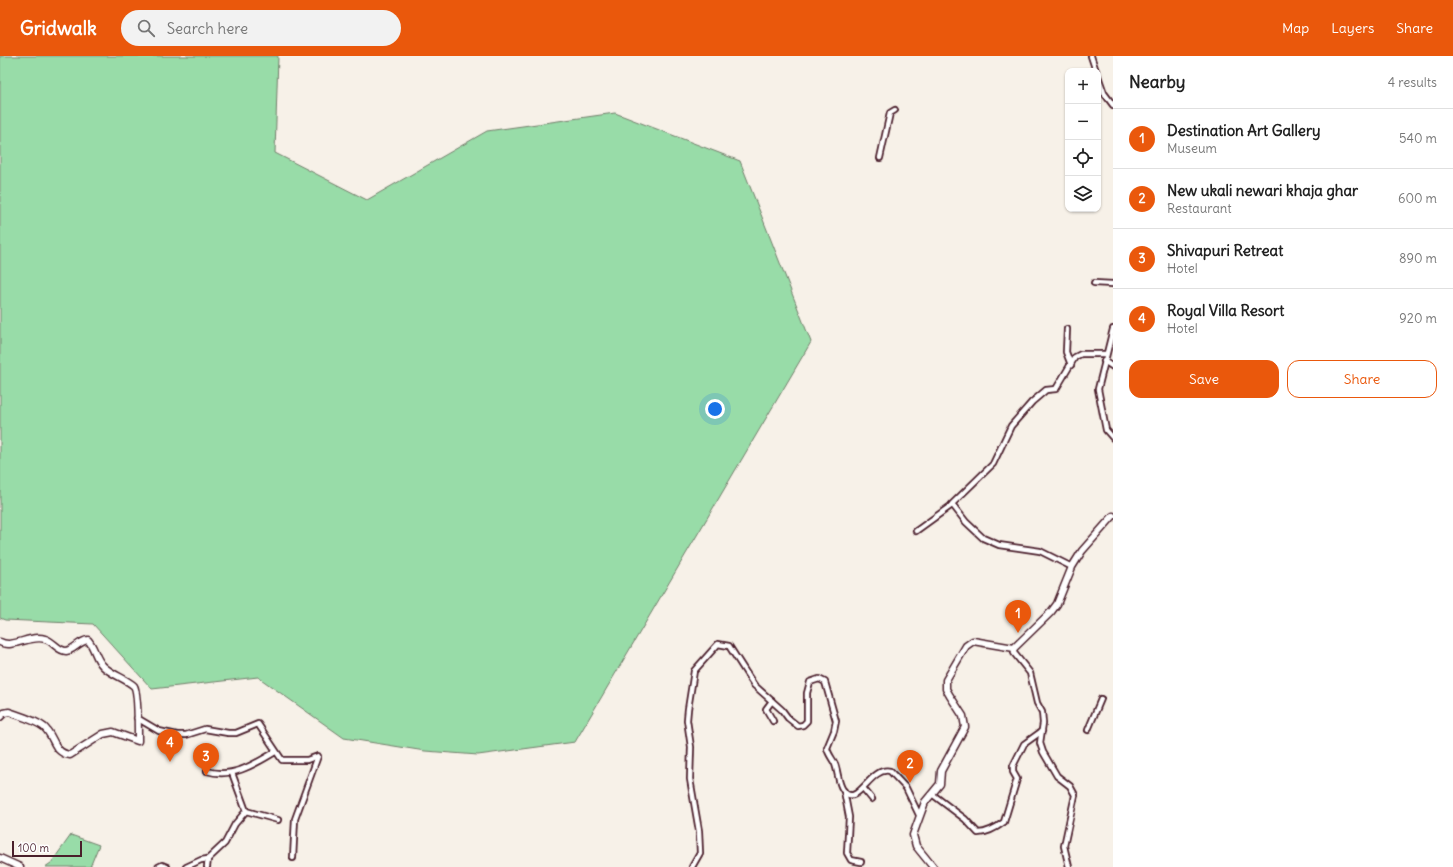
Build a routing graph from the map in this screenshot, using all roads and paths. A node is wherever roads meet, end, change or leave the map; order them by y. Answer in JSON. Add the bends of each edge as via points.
{"nodes":[{"id":1,"x":1091,"y":56,"type":"edge"},
{"id":2,"x":1095,"y":68,"type":"edge"},
{"id":3,"x":1101,"y":84,"type":"edge"},
{"id":4,"x":1113,"y":105,"type":"edge"},
{"id":5,"x":895,"y":110,"type":"dead end"},
{"id":6,"x":880,"y":158,"type":"dead end"},
{"id":7,"x":1094,"y":282,"type":"dead end"},
{"id":8,"x":1113,"y":284,"type":"edge"},
{"id":9,"x":1067,"y":329,"type":"dead end"},
{"id":10,"x":1113,"y":329,"type":"edge"},
{"id":11,"x":1106,"y":354,"type":"junction"},
{"id":12,"x":1104,"y":361,"type":"junction"},
{"id":13,"x":1071,"y":365,"type":"junction"},
{"id":14,"x":1113,"y":367,"type":"edge"},
{"id":15,"x":1113,"y":438,"type":"edge"},
{"id":16,"x":952,"y":505,"type":"junction"},
{"id":17,"x":1113,"y":516,"type":"edge"},
{"id":18,"x":916,"y":531,"type":"dead end"},
{"id":19,"x":1072,"y":567,"type":"junction"},
{"id":20,"x":0,"y":642,"type":"edge"},
{"id":21,"x":1014,"y":648,"type":"junction"},
{"id":22,"x":1101,"y":699,"type":"dead end"},
{"id":23,"x":772,"y":701,"type":"junction"},
{"id":24,"x":0,"y":717,"type":"edge"},
{"id":25,"x":137,"y":718,"type":"junction"},
{"id":26,"x":773,"y":721,"type":"dead end"},
{"id":27,"x":1088,"y":730,"type":"dead end"},
{"id":28,"x":1042,"y":731,"type":"junction"},
{"id":29,"x":275,"y":752,"type":"junction"},
{"id":30,"x":207,"y":771,"type":"dead end"},
{"id":31,"x":232,"y":773,"type":"junction"},
{"id":32,"x":863,"y":788,"type":"junction"},
{"id":33,"x":844,"y":791,"type":"junction"},
{"id":34,"x":932,"y":794,"type":"junction"},
{"id":35,"x":872,"y":799,"type":"dead end"},
{"id":36,"x":246,"y":812,"type":"junction"},
{"id":37,"x":919,"y":815,"type":"junction"},
{"id":38,"x":278,"y":820,"type":"dead end"},
{"id":39,"x":0,"y":858,"type":"edge"},
{"id":40,"x":293,"y":858,"type":"dead end"},
{"id":41,"x":208,"y":859,"type":"junction"},
{"id":42,"x":861,"y":862,"type":"dead end"},
{"id":43,"x":20,"y":867,"type":"edge"},
{"id":44,"x":158,"y":867,"type":"edge"},
{"id":45,"x":167,"y":867,"type":"edge"},
{"id":46,"x":186,"y":867,"type":"edge"},
{"id":47,"x":207,"y":867,"type":"edge"},
{"id":48,"x":692,"y":867,"type":"edge"},
{"id":49,"x":933,"y":867,"type":"edge"},
{"id":50,"x":1069,"y":867,"type":"edge"}],
"edges":[{"from":1,"to":2,"type":"street"},
{"from":3,"to":4,"type":"street"},
{"from":5,"to":6,"type":"street","via":[[890,113]]},
{"from":7,"to":8,"type":"street"},
{"from":9,"to":13,"type":"street","via":[[1066,352]]},
{"from":10,"to":11,"type":"street"},
{"from":11,"to":12,"type":"street"},
{"from":11,"to":13,"type":"street","via":[[1081,354],[1075,357]]},
{"from":12,"to":14,"type":"street"},
{"from":12,"to":15,"type":"street","via":[[1098,389],[1106,430]]},
{"from":13,"to":16,"type":"street","via":[[1056,389],[1046,390],[1038,396],[1011,426],[993,464],[971,483]]},
{"from":16,"to":18,"type":"street"},
{"from":16,"to":19,"type":"street","via":[[983,538],[999,546],[1040,551]]},
{"from":17,"to":19,"type":"street","via":[[1082,551]]},
{"from":19,"to":21,"type":"street","via":[[1052,612]]},
{"from":20,"to":25,"type":"street","via":[[10,644],[44,638],[64,651],[83,640],[88,640],[95,657],[103,666],[138,692]]},
{"from":21,"to":28,"type":"street","via":[[1014,653],[1030,673],[1037,703],[1042,712]]},
{"from":21,"to":34,"type":"street","via":[[973,641],[966,646],[948,675],[946,689],[963,716],[965,727],[941,772],[940,784]]},
{"from":22,"to":27,"type":"street"},
{"from":23,"to":26,"type":"street","via":[[766,709]]},
{"from":23,"to":33,"type":"street","via":[[798,726],[804,725],[807,721],[807,693],[810,682],[819,679],[825,682],[836,721],[827,748]]},
{"from":23,"to":48,"type":"street","via":[[754,685],[729,646],[718,644],[694,670],[687,720],[691,747],[690,779],[700,853]]},
{"from":24,"to":25,"type":"street","via":[[9,712],[43,726],[50,733],[55,747],[63,754],[70,755],[103,734],[113,732],[138,741]]},
{"from":25,"to":29,"type":"street","via":[[159,731],[177,735],[205,729],[236,733],[258,724]]},
{"from":28,"to":34,"type":"street","via":[[1024,744],[1013,766],[1017,779],[1004,822],[992,830],[978,833]]},
{"from":28,"to":50,"type":"street","via":[[1040,743],[1043,752],[1057,776],[1070,786],[1075,795],[1064,846]]},
{"from":29,"to":31,"type":"street"},
{"from":29,"to":40,"type":"street","via":[[282,760],[307,760],[318,756],[295,819]]},
{"from":30,"to":31,"type":"street"},
{"from":31,"to":36,"type":"street"},
{"from":32,"to":33,"type":"street","via":[[850,796]]},
{"from":32,"to":35,"type":"street"},
{"from":32,"to":37,"type":"street","via":[[872,777],[882,771],[890,771],[906,788]]},
{"from":33,"to":42,"type":"street","via":[[848,810],[847,853],[851,860]]},
{"from":34,"to":37,"type":"street"},
{"from":36,"to":38,"type":"street"},
{"from":36,"to":41,"type":"street","via":[[235,824],[226,843]]},
{"from":37,"to":49,"type":"street","via":[[913,841]]},
{"from":39,"to":43,"type":"street"},
{"from":41,"to":46,"type":"street"},
{"from":41,"to":47,"type":"street"},
{"from":44,"to":45,"type":"street"}]}
